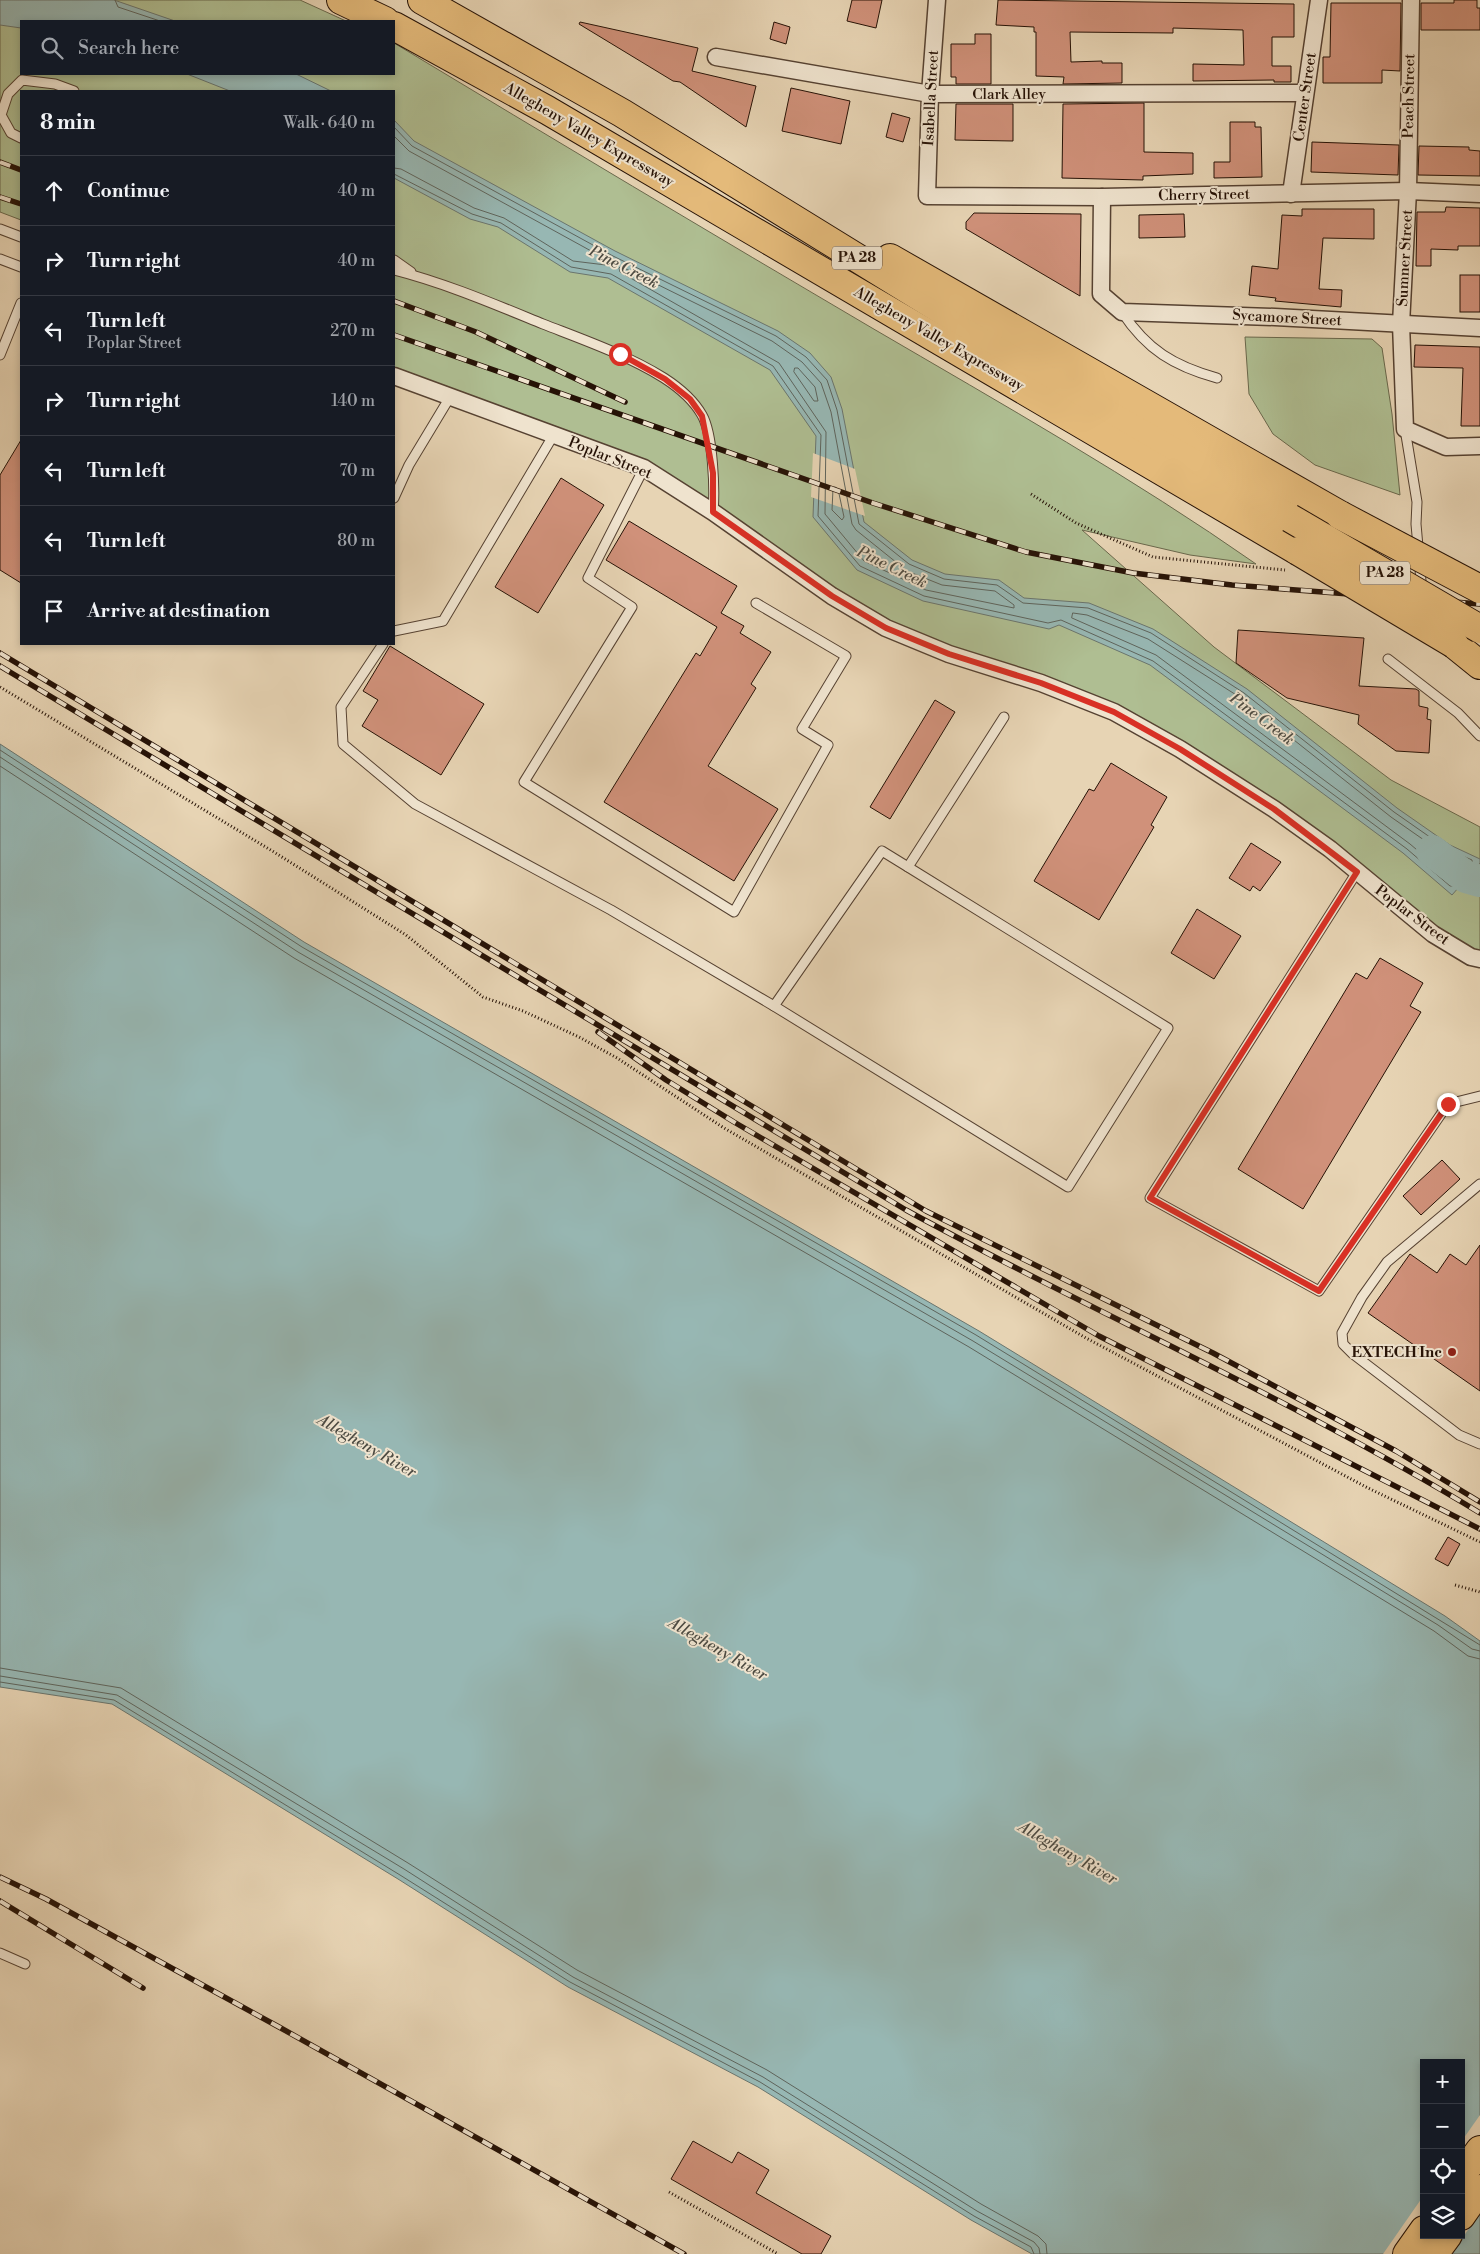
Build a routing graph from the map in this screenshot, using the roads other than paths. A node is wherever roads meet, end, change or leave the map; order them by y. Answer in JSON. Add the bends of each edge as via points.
{"nodes":[{"id":1,"x":341,"y":0,"type":"edge"},
{"id":2,"x":422,"y":0,"type":"edge"},
{"id":3,"x":938,"y":0,"type":"edge"},
{"id":4,"x":1319,"y":0,"type":"edge"},
{"id":5,"x":1411,"y":0,"type":"edge"},
{"id":6,"x":382,"y":20,"type":"edge"},
{"id":7,"x":395,"y":27,"type":"edge"},
{"id":8,"x":716,"y":57,"type":"dead end"},
{"id":9,"x":71,"y":90,"type":"edge"},
{"id":10,"x":1304,"y":93,"type":"junction"},
{"id":11,"x":930,"y":94,"type":"junction"},
{"id":12,"x":622,"y":113,"type":"junction"},
{"id":13,"x":20,"y":138,"type":"edge"},
{"id":14,"x":1408,"y":191,"type":"junction"},
{"id":15,"x":1291,"y":194,"type":"junction"},
{"id":16,"x":1480,"y":194,"type":"edge"},
{"id":17,"x":927,"y":196,"type":"joint"},
{"id":18,"x":1102,"y":197,"type":"junction"},
{"id":19,"x":0,"y":229,"type":"edge"},
{"id":20,"x":20,"y":237,"type":"edge"},
{"id":21,"x":0,"y":259,"type":"edge"},
{"id":22,"x":395,"y":261,"type":"edge"},
{"id":23,"x":20,"y":268,"type":"edge"},
{"id":24,"x":395,"y":270,"type":"edge"},
{"id":25,"x":415,"y":275,"type":"junction"},
{"id":26,"x":20,"y":305,"type":"edge"},
{"id":27,"x":1122,"y":312,"type":"junction"},
{"id":28,"x":1401,"y":324,"type":"junction"},
{"id":29,"x":1480,"y":328,"type":"edge"},
{"id":30,"x":0,"y":355,"type":"edge"},
{"id":31,"x":395,"y":376,"type":"edge"},
{"id":32,"x":1217,"y":378,"type":"dead end"},
{"id":33,"x":450,"y":397,"type":"junction"},
{"id":34,"x":1405,"y":429,"type":"junction"},
{"id":35,"x":553,"y":436,"type":"junction"},
{"id":36,"x":1480,"y":446,"type":"edge"},
{"id":37,"x":644,"y":468,"type":"junction"},
{"id":38,"x":395,"y":496,"type":"edge"},
{"id":39,"x":713,"y":512,"type":"junction"},
{"id":40,"x":1421,"y":581,"type":"dead end"},
{"id":41,"x":1480,"y":589,"type":"edge"},
{"id":42,"x":756,"y":603,"type":"dead end"},
{"id":43,"x":1480,"y":629,"type":"edge"},
{"id":44,"x":395,"y":631,"type":"edge"},
{"id":45,"x":1454,"y":644,"type":"junction"},
{"id":46,"x":382,"y":645,"type":"edge"},
{"id":47,"x":1388,"y":659,"type":"dead end"},
{"id":48,"x":1480,"y":659,"type":"edge"},
{"id":49,"x":1480,"y":665,"type":"edge"},
{"id":50,"x":1004,"y":717,"type":"dead end"},
{"id":51,"x":1480,"y":736,"type":"edge"},
{"id":52,"x":908,"y":868,"type":"junction"},
{"id":53,"x":1357,"y":872,"type":"junction"},
{"id":54,"x":1475,"y":958,"type":"edge"},
{"id":55,"x":1480,"y":974,"type":"edge"},
{"id":56,"x":774,"y":1006,"type":"junction"},
{"id":57,"x":1480,"y":1096,"type":"edge"},
{"id":58,"x":1480,"y":1184,"type":"edge"},
{"id":59,"x":1480,"y":1444,"type":"edge"},
{"id":60,"x":0,"y":1953,"type":"edge"},
{"id":61,"x":25,"y":1964,"type":"dead end"},
{"id":62,"x":1480,"y":2150,"type":"edge"},
{"id":63,"x":1465,"y":2171,"type":"edge"},
{"id":64,"x":1480,"y":2189,"type":"edge"},
{"id":65,"x":1465,"y":2210,"type":"edge"},
{"id":66,"x":1420,"y":2236,"type":"edge"},
{"id":67,"x":1445,"y":2239,"type":"edge"},
{"id":68,"x":1407,"y":2254,"type":"edge"},
{"id":69,"x":1434,"y":2254,"type":"edge"}],
"edges":[{"from":1,"to":6,"type":"highway"},
{"from":2,"to":12,"type":"highway","name":"Allegheny Valley Expressway","number":"PA 28"},
{"from":3,"to":11,"type":"street","name":"Isabella Street"},
{"from":4,"to":10,"type":"street","name":"Center Street"},
{"from":5,"to":14,"type":"street","name":"Peach Street"},
{"from":7,"to":45,"type":"highway","name":"Allegheny Valley Expressway","number":"PA 28","bridge":true,"via":[[547,110]]},
{"from":8,"to":11,"type":"street","name":"Clark Alley"},
{"from":9,"to":13,"type":"lane","via":[[55,84],[22,80],[8,94],[1,115],[11,133]]},
{"from":10,"to":11,"type":"street","name":"Clark Alley"},
{"from":10,"to":15,"type":"street","name":"Center Street"},
{"from":11,"to":17,"type":"street","name":"Isabella Street"},
{"from":12,"to":41,"type":"highway","bridge":true,"via":[[945,288],[1340,515]]},
{"from":12,"to":43,"type":"highway","name":"Allegheny Valley Expressway","number":"PA 28","bridge":true,"via":[[1047,375]]},
{"from":14,"to":15,"type":"street","name":"Cherry Street"},
{"from":14,"to":16,"type":"street","name":"Cherry Street"},
{"from":14,"to":28,"type":"street","name":"Sumner Street"},
{"from":15,"to":18,"type":"street","name":"Cherry Street"},
{"from":17,"to":18,"type":"street","name":"Cherry Street"},
{"from":18,"to":27,"type":"street","via":[[1101,294]]},
{"from":19,"to":20,"type":"lane"},
{"from":21,"to":23,"type":"lane"},
{"from":22,"to":25,"type":"lane"},
{"from":24,"to":25,"type":"lane"},
{"from":25,"to":39,"type":"lane","via":[[620,354],[665,379],[690,399],[702,416],[713,473]]},
{"from":26,"to":30,"type":"lane"},
{"from":27,"to":28,"type":"street","name":"Sycamore Street"},
{"from":27,"to":32,"type":"lane","via":[[1136,333],[1164,357],[1197,373]]},
{"from":28,"to":29,"type":"street","name":"Sycamore Street"},
{"from":28,"to":34,"type":"street","name":"Sumner Street"},
{"from":31,"to":33,"type":"street","name":"Poplar Street"},
{"from":33,"to":35,"type":"street","name":"Poplar Street"},
{"from":33,"to":38,"type":"lane","via":[[409,465]]},
{"from":34,"to":36,"type":"street","via":[[1446,447]]},
{"from":34,"to":40,"type":"lane","via":[[1417,502]]},
{"from":35,"to":37,"type":"street","name":"Poplar Street"},
{"from":35,"to":44,"type":"lane","via":[[443,621]]},
{"from":37,"to":39,"type":"street","name":"Poplar Street"},
{"from":37,"to":42,"type":"lane","via":[[588,578],[632,607],[524,782],[734,912],[828,745],[802,729],[846,656]]},
{"from":39,"to":53,"type":"street","name":"Poplar Street","via":[[832,596],[886,628],[949,654],[1050,686],[1114,712],[1156,735],[1274,809]]},
{"from":45,"to":48,"type":"highway","name":"Allegheny Valley Expressway","number":"PA 28"},
{"from":45,"to":49,"type":"highway"},
{"from":46,"to":56,"type":"lane","via":[[341,707],[343,744],[415,804],[612,910]]},
{"from":47,"to":51,"type":"lane","via":[[1458,713]]},
{"from":50,"to":52,"type":"lane"},
{"from":52,"to":56,"type":"lane","via":[[882,851]]},
{"from":52,"to":56,"type":"lane","via":[[1168,1028],[1068,1188]]},
{"from":53,"to":54,"type":"street","name":"Poplar Street","via":[[1433,934]]},
{"from":53,"to":57,"type":"lane","via":[[1150,1198],[1319,1291],[1448,1104]]},
{"from":54,"to":55,"type":"street"},
{"from":58,"to":59,"type":"lane","via":[[1387,1262],[1342,1333],[1343,1344],[1353,1354],[1459,1436]]},
{"from":60,"to":61,"type":"lane"},
{"from":62,"to":63,"type":"highway"},
{"from":64,"to":65,"type":"highway"},
{"from":66,"to":68,"type":"highway"},
{"from":67,"to":69,"type":"highway"}]}
